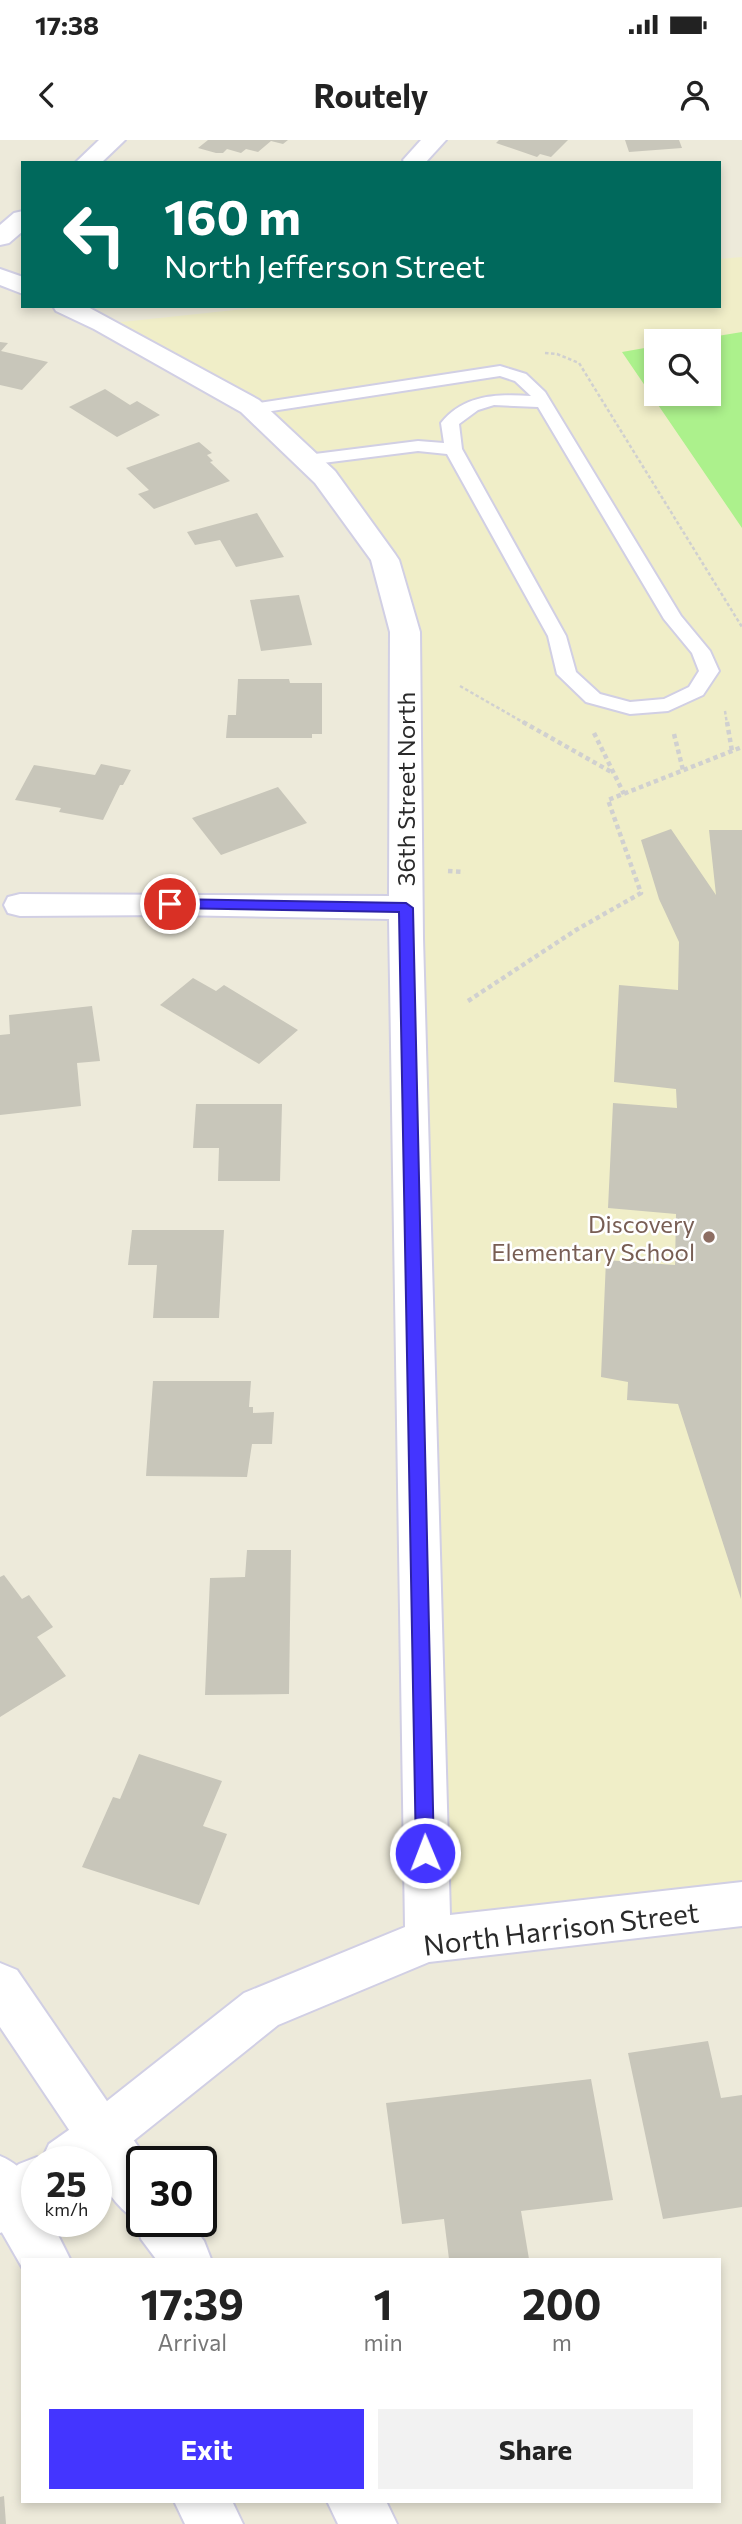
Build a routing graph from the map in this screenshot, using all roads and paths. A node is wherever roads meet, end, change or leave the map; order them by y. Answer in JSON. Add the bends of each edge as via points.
{"nodes":[{"id":1,"x":113,"y":140,"type":"edge"},
{"id":2,"x":434,"y":140,"type":"edge"},
{"id":3,"x":415,"y":160,"type":"dead end"},
{"id":4,"x":89,"y":161,"type":"edge"},
{"id":5,"x":21,"y":220,"type":"edge"},
{"id":6,"x":0,"y":238,"type":"edge"},
{"id":7,"x":0,"y":276,"type":"edge"},
{"id":8,"x":21,"y":285,"type":"edge"},
{"id":9,"x":69,"y":308,"type":"edge"},
{"id":10,"x":544,"y":402,"type":"junction"},
{"id":11,"x":253,"y":410,"type":"junction"},
{"id":12,"x":453,"y":449,"type":"junction"},
{"id":13,"x":307,"y":460,"type":"junction"},
{"id":14,"x":460,"y":686,"type":"dead end"},
{"id":15,"x":610,"y":702,"type":"junction"},
{"id":16,"x":742,"y":747,"type":"edge"},
{"id":17,"x":613,"y":773,"type":"junction"},
{"id":18,"x":624,"y":794,"type":"junction"},
{"id":19,"x":20,"y":905,"type":"dead end"},
{"id":20,"x":406,"y":908,"type":"junction"},
{"id":21,"x":468,"y":1001,"type":"dead end"},
{"id":22,"x":742,"y":1904,"type":"edge"},
{"id":23,"x":428,"y":1940,"type":"junction"},
{"id":24,"x":0,"y":1986,"type":"edge"},
{"id":25,"x":81,"y":2146,"type":"edge"},
{"id":26,"x":87,"y":2146,"type":"edge"},
{"id":27,"x":112,"y":2172,"type":"edge"},
{"id":28,"x":126,"y":2183,"type":"edge"},
{"id":29,"x":12,"y":2193,"type":"edge"},
{"id":30,"x":170,"y":2237,"type":"edge"},
{"id":31,"x":44,"y":2258,"type":"edge"},
{"id":32,"x":185,"y":2258,"type":"edge"},
{"id":33,"x":202,"y":2503,"type":"edge"},
{"id":34,"x":355,"y":2503,"type":"edge"},
{"id":35,"x":216,"y":2524,"type":"edge"},
{"id":36,"x":370,"y":2524,"type":"edge"}],
"edges":[{"from":1,"to":4,"type":"street"},
{"from":2,"to":3,"type":"street"},
{"from":5,"to":6,"type":"street"},
{"from":7,"to":8,"type":"street"},
{"from":9,"to":11,"type":"street","name":"36th Street North"},
{"from":10,"to":11,"type":"lane","via":[[529,382],[500,370]]},
{"from":10,"to":12,"type":"lane","via":[[489,400],[465,407],[450,423]]},
{"from":10,"to":15,"type":"lane","via":[[673,619],[701,651],[709,671],[696,691],[668,705],[630,708]]},
{"from":11,"to":13,"type":"street","name":"36th Street North"},
{"from":12,"to":13,"type":"lane","via":[[418,446]]},
{"from":12,"to":15,"type":"lane","via":[[557,636],[567,674],[593,698]]},
{"from":13,"to":20,"type":"street","name":"36th Street North","via":[[325,477],[385,560],[405,632]]},
{"from":14,"to":17,"type":"path"},
{"from":15,"to":17,"type":"path","via":[[593,735]]},
{"from":16,"to":18,"type":"path"},
{"from":17,"to":18,"type":"path"},
{"from":18,"to":21,"type":"path","via":[[608,800],[641,893]]},
{"from":19,"to":20,"type":"street"},
{"from":20,"to":23,"type":"street","name":"36th Street North"},
{"from":22,"to":23,"type":"street","name":"North Harrison Street"},
{"from":23,"to":26,"type":"street","name":"North Harrison Street","via":[[261,2009]]},
{"from":24,"to":25,"type":"street"},
{"from":27,"to":28,"type":"street"},
{"from":29,"to":31,"type":"street"},
{"from":30,"to":32,"type":"street"},
{"from":33,"to":35,"type":"street"},
{"from":34,"to":36,"type":"street"}]}
